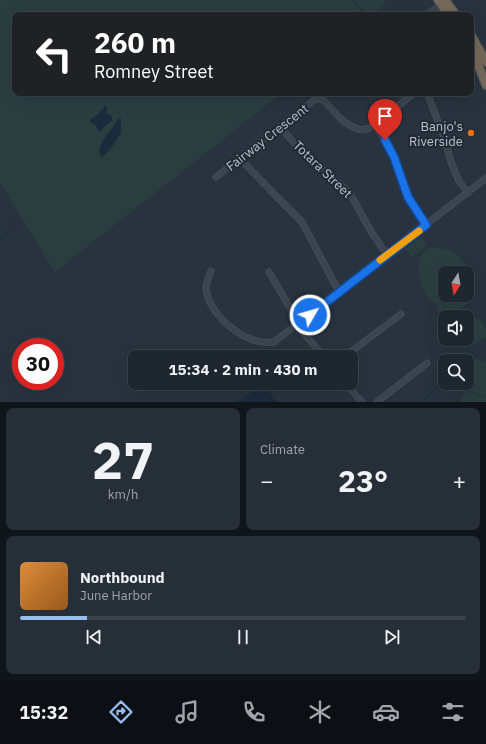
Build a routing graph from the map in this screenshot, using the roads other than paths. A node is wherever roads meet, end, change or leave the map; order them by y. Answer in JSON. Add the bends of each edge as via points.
{"nodes":[{"id":1,"x":441,"y":1,"type":"edge"},
{"id":2,"x":430,"y":12,"type":"edge"},
{"id":3,"x":447,"y":12,"type":"edge"},
{"id":4,"x":453,"y":12,"type":"edge"},
{"id":5,"x":474,"y":40,"type":"edge"},
{"id":6,"x":474,"y":54,"type":"edge"},
{"id":7,"x":486,"y":62,"type":"edge"},
{"id":8,"x":486,"y":84,"type":"edge"},
{"id":9,"x":410,"y":96,"type":"edge"},
{"id":10,"x":428,"y":96,"type":"edge"},
{"id":11,"x":375,"y":124,"type":"junction"},
{"id":12,"x":280,"y":127,"type":"junction"},
{"id":13,"x":240,"y":159,"type":"junction"},
{"id":14,"x":216,"y":177,"type":"dead end"},
{"id":15,"x":486,"y":178,"type":"edge"},
{"id":16,"x":468,"y":193,"type":"junction"},
{"id":17,"x":426,"y":225,"type":"junction"},
{"id":18,"x":387,"y":255,"type":"junction"},
{"id":19,"x":211,"y":271,"type":"dead end"},
{"id":20,"x":269,"y":272,"type":"dead end"},
{"id":21,"x":339,"y":292,"type":"junction"},
{"id":22,"x":401,"y":314,"type":"dead end"},
{"id":23,"x":298,"y":324,"type":"junction"},
{"id":24,"x":318,"y":350,"type":"edge"},
{"id":25,"x":353,"y":350,"type":"edge"},
{"id":26,"x":427,"y":363,"type":"dead end"},
{"id":27,"x":351,"y":390,"type":"edge"},
{"id":28,"x":362,"y":402,"type":"edge"},
{"id":29,"x":377,"y":402,"type":"edge"}],
"edges":[{"from":1,"to":2,"type":"street"},
{"from":1,"to":3,"type":"highway"},
{"from":1,"to":4,"type":"highway"},
{"from":5,"to":7,"type":"highway"},
{"from":6,"to":8,"type":"highway"},
{"from":9,"to":11,"type":"street","name":"Fairway Crescent"},
{"from":10,"to":16,"type":"street","via":[[452,165]]},
{"from":11,"to":12,"type":"street","name":"Fairway Crescent","via":[[366,130],[350,126],[322,99],[317,99]]},
{"from":11,"to":17,"type":"street","via":[[394,157],[408,197]]},
{"from":12,"to":13,"type":"street","name":"Fairway Crescent"},
{"from":12,"to":18,"type":"street","name":"Totara Street","via":[[308,157],[352,196]]},
{"from":13,"to":14,"type":"street","name":"Fairway Crescent"},
{"from":13,"to":21,"type":"street","via":[[302,222]]},
{"from":15,"to":16,"type":"street"},
{"from":16,"to":17,"type":"street"},
{"from":17,"to":18,"type":"street"},
{"from":18,"to":21,"type":"street"},
{"from":19,"to":23,"type":"street","via":[[206,284],[211,303],[228,325],[246,338],[274,342]]},
{"from":20,"to":23,"type":"street"},
{"from":21,"to":23,"type":"street"},
{"from":22,"to":25,"type":"street"},
{"from":23,"to":24,"type":"street"},
{"from":26,"to":29,"type":"street"},
{"from":27,"to":28,"type":"street"}]}
